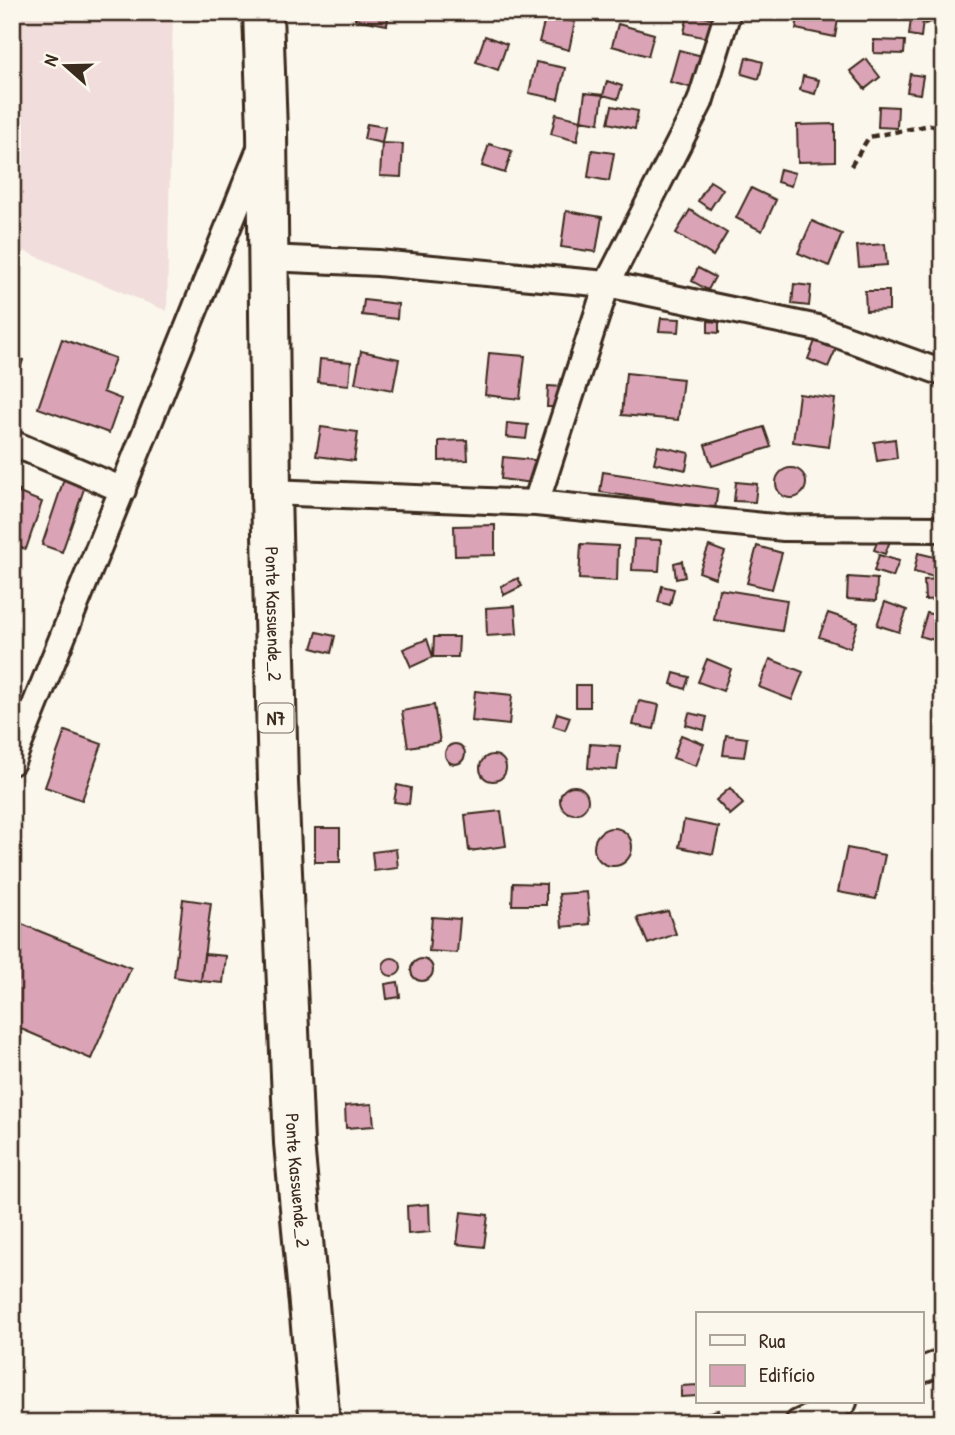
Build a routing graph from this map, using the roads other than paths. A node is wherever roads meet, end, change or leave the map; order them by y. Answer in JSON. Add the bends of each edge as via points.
{"nodes":[{"id":1,"x":262,"y":12,"type":"edge"},
{"id":2,"x":728,"y":12,"type":"edge"},
{"id":3,"x":267,"y":132,"type":"junction"},
{"id":4,"x":268,"y":258,"type":"junction"},
{"id":5,"x":607,"y":284,"type":"junction"},
{"id":6,"x":943,"y":373,"type":"edge"},
{"id":7,"x":12,"y":443,"type":"edge"},
{"id":8,"x":123,"y":490,"type":"junction"},
{"id":9,"x":271,"y":492,"type":"junction"},
{"id":10,"x":536,"y":503,"type":"junction"},
{"id":11,"x":943,"y":529,"type":"edge"},
{"id":12,"x":12,"y":762,"type":"edge"},
{"id":13,"x":943,"y":1362,"type":"edge"},
{"id":14,"x":923,"y":1370,"type":"edge"},
{"id":15,"x":840,"y":1404,"type":"edge"},
{"id":16,"x":807,"y":1421,"type":"edge"},
{"id":17,"x":320,"y":1423,"type":"edge"}],
"edges":[{"from":1,"to":3,"type":"highway","name":"Ponte Kassuende_2","number":"N7"},
{"from":2,"to":5,"type":"street","via":[[700,102]]},
{"from":3,"to":4,"type":"highway","name":"Ponte Kassuende_2","number":"N7"},
{"from":3,"to":8,"type":"street"},
{"from":4,"to":5,"type":"street"},
{"from":4,"to":9,"type":"highway","name":"Ponte Kassuende_2","number":"N7"},
{"from":5,"to":6,"type":"street","via":[[818,328]]},
{"from":5,"to":10,"type":"street"},
{"from":7,"to":8,"type":"street"},
{"from":8,"to":12,"type":"street"},
{"from":9,"to":10,"type":"street"},
{"from":9,"to":17,"type":"highway","name":"Ponte Kassuende_2","number":"N7","via":[[294,1143]]},
{"from":10,"to":11,"type":"street","via":[[784,528]]},
{"from":13,"to":14,"type":"street"},
{"from":15,"to":16,"type":"street"}]}
